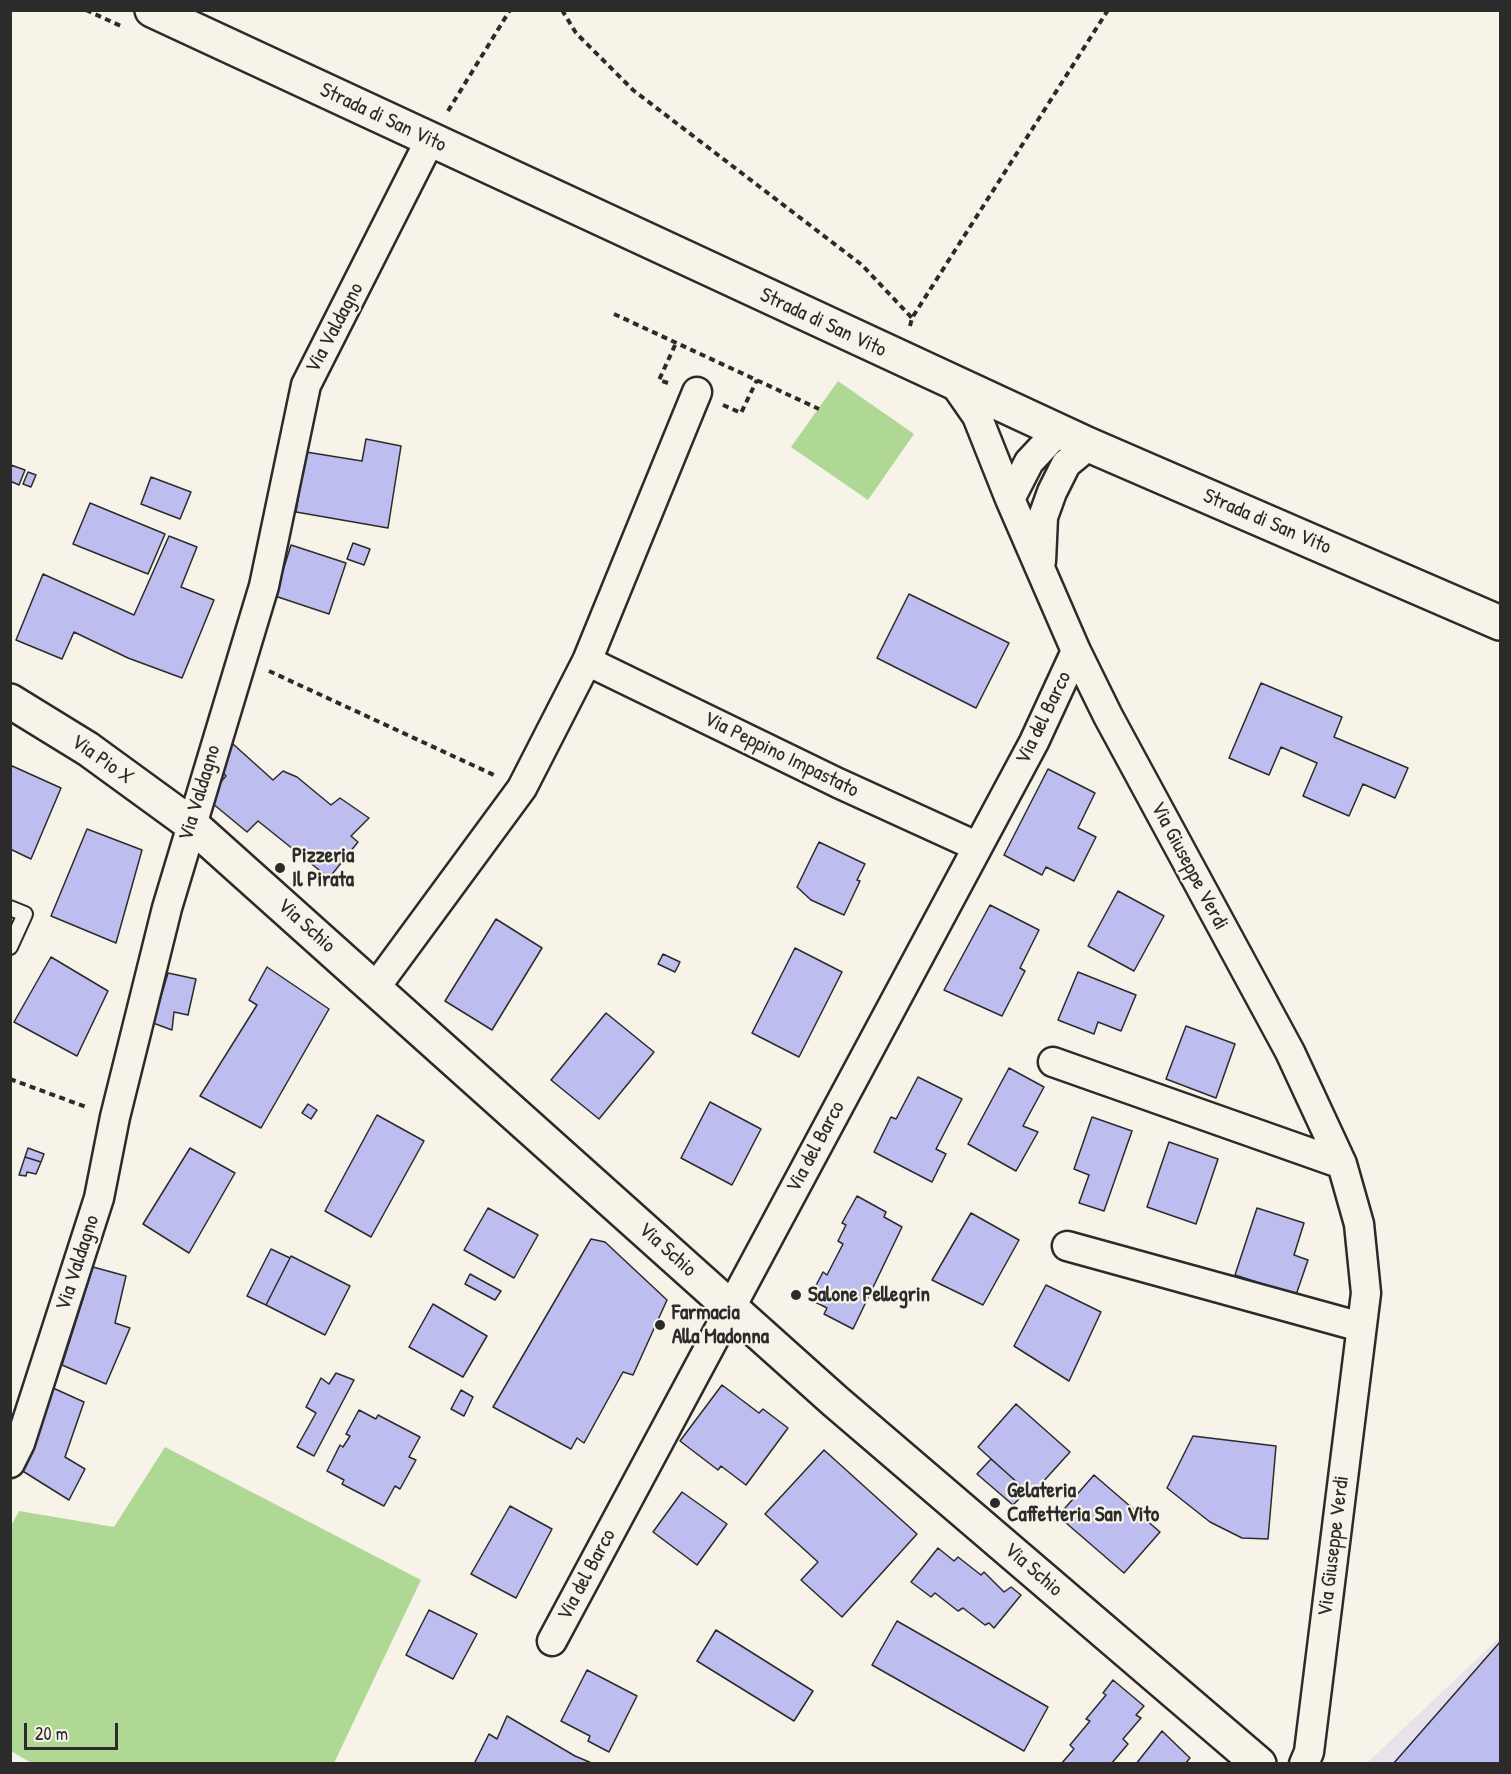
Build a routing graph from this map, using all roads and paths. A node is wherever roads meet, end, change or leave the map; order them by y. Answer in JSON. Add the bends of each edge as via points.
{"nodes":[{"id":1,"x":152,"y":10,"type":"edge"},
{"id":2,"x":510,"y":10,"type":"edge"},
{"id":3,"x":562,"y":10,"type":"edge"},
{"id":4,"x":1108,"y":10,"type":"edge"},
{"id":5,"x":430,"y":140,"type":"junction"},
{"id":6,"x":614,"y":314,"type":"dead end"},
{"id":7,"x":676,"y":343,"type":"junction"},
{"id":8,"x":659,"y":380,"type":"dead end"},
{"id":9,"x":757,"y":380,"type":"junction"},
{"id":10,"x":954,"y":383,"type":"junction"},
{"id":11,"x":697,"y":392,"type":"dead end"},
{"id":12,"x":819,"y":409,"type":"dead end"},
{"id":13,"x":741,"y":413,"type":"dead end"},
{"id":14,"x":1058,"y":431,"type":"junction"},
{"id":15,"x":1089,"y":445,"type":"junction"},
{"id":16,"x":1010,"y":499,"type":"junction"},
{"id":17,"x":1041,"y":566,"type":"junction"},
{"id":18,"x":1500,"y":622,"type":"edge"},
{"id":19,"x":1076,"y":651,"type":"junction"},
{"id":20,"x":241,"y":658,"type":"junction"},
{"id":21,"x":587,"y":661,"type":"junction"},
{"id":22,"x":10,"y":701,"type":"edge"},
{"id":23,"x":522,"y":788,"type":"junction"},
{"id":24,"x":191,"y":824,"type":"junction"},
{"id":25,"x":976,"y":846,"type":"junction"},
{"id":26,"x":10,"y":908,"type":"edge"},
{"id":27,"x":10,"y":946,"type":"edge"},
{"id":28,"x":375,"y":987,"type":"junction"},
{"id":29,"x":1053,"y":1062,"type":"dead end"},
{"id":30,"x":10,"y":1079,"type":"edge"},
{"id":31,"x":115,"y":1117,"type":"junction"},
{"id":32,"x":1342,"y":1164,"type":"junction"},
{"id":33,"x":1067,"y":1246,"type":"dead end"},
{"id":34,"x":731,"y":1308,"type":"junction"},
{"id":35,"x":1361,"y":1327,"type":"junction"},
{"id":36,"x":10,"y":1463,"type":"edge"},
{"id":37,"x":552,"y":1641,"type":"dead end"},
{"id":38,"x":1259,"y":1764,"type":"edge"},
{"id":39,"x":1304,"y":1764,"type":"edge"}],
"edges":[{"from":1,"to":5,"type":"street","name":"Strada di San Vito"},
{"from":2,"to":5,"type":"path"},
{"from":3,"to":4,"type":"path","via":[[576,33],[633,90],[862,265],[912,318]]},
{"from":5,"to":10,"type":"street","name":"Strada di San Vito"},
{"from":5,"to":20,"type":"street","name":"Via Valdagno","via":[[306,385],[264,586]]},
{"from":6,"to":7,"type":"path"},
{"from":7,"to":8,"type":"path"},
{"from":7,"to":9,"type":"path"},
{"from":9,"to":12,"type":"path"},
{"from":9,"to":13,"type":"path"},
{"from":10,"to":14,"type":"street","name":"Strada di San Vito"},
{"from":10,"to":16,"type":"street","name":"Via Giuseppe Verdi","via":[[977,416]]},
{"from":11,"to":21,"type":"street"},
{"from":14,"to":15,"type":"street","name":"Strada di San Vito"},
{"from":14,"to":16,"type":"street","via":[[1029,462]]},
{"from":15,"to":17,"type":"street","name":"Via Giuseppe Verdi","via":[[1066,464],[1049,500],[1043,517]]},
{"from":15,"to":18,"type":"street","name":"Strada di San Vito"},
{"from":16,"to":17,"type":"street","name":"Via Giuseppe Verdi"},
{"from":17,"to":19,"type":"street","name":"Via Giuseppe Verdi"},
{"from":19,"to":25,"type":"street","name":"Via del Barco","via":[[1034,742]]},
{"from":19,"to":32,"type":"street","name":"Via Giuseppe Verdi","via":[[1290,1052]]},
{"from":20,"to":23,"type":"path"},
{"from":20,"to":24,"type":"street","name":"Via Valdagno"},
{"from":21,"to":23,"type":"street"},
{"from":21,"to":25,"type":"street","name":"Via Peppino Impastato"},
{"from":22,"to":24,"type":"street","name":"Via Pio X","via":[[88,749]]},
{"from":23,"to":28,"type":"street"},
{"from":24,"to":28,"type":"street","name":"Via Schio"},
{"from":24,"to":31,"type":"street","name":"Via Valdagno"},
{"from":25,"to":34,"type":"street","name":"Via del Barco"},
{"from":26,"to":27,"type":"lane","via":[[25,914]]},
{"from":28,"to":34,"type":"street","name":"Via Schio"},
{"from":29,"to":32,"type":"street"},
{"from":30,"to":31,"type":"path"},
{"from":31,"to":36,"type":"street","name":"Via Valdagno","via":[[99,1198],[20,1443]]},
{"from":32,"to":35,"type":"street","name":"Via Giuseppe Verdi","via":[[1360,1235],[1366,1293]]},
{"from":33,"to":35,"type":"street"},
{"from":34,"to":37,"type":"street","name":"Via del Barco"},
{"from":34,"to":38,"type":"street","name":"Via Schio"},
{"from":35,"to":39,"type":"street","name":"Via Giuseppe Verdi","via":[[1309,1752]]}]}
